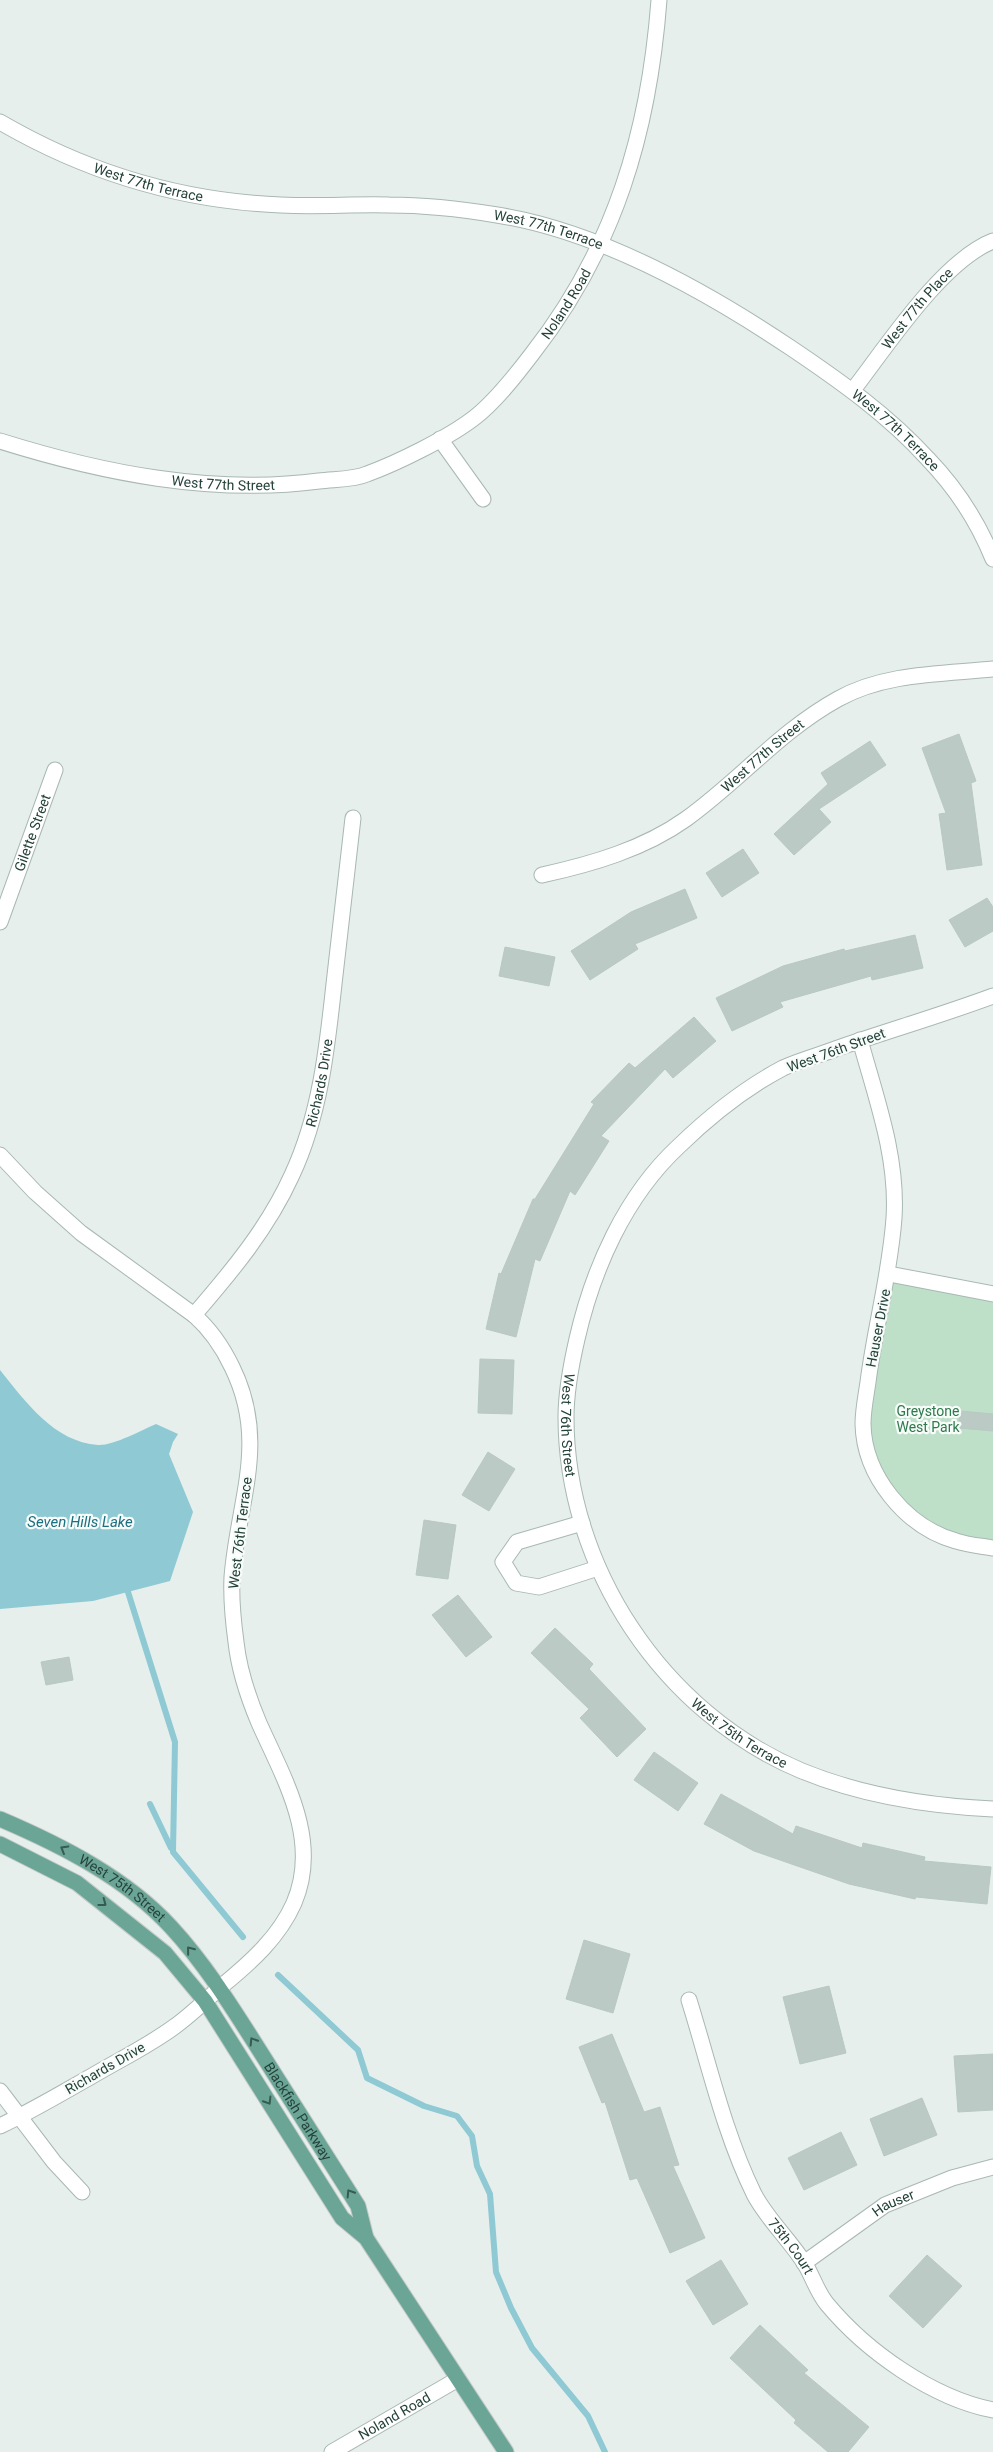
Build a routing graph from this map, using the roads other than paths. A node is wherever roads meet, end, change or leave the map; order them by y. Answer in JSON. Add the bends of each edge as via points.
{"nodes":[{"id":1,"x":659,"y":0,"type":"edge"},
{"id":2,"x":0,"y":122,"type":"edge"},
{"id":3,"x":993,"y":241,"type":"edge"},
{"id":4,"x":600,"y":246,"type":"junction"},
{"id":5,"x":853,"y":390,"type":"junction"},
{"id":6,"x":440,"y":439,"type":"junction"},
{"id":7,"x":0,"y":441,"type":"edge"},
{"id":8,"x":483,"y":499,"type":"dead end"},
{"id":9,"x":993,"y":558,"type":"edge"},
{"id":10,"x":993,"y":669,"type":"edge"},
{"id":11,"x":55,"y":770,"type":"dead end"},
{"id":12,"x":353,"y":818,"type":"dead end"},
{"id":13,"x":542,"y":875,"type":"dead end"},
{"id":14,"x":0,"y":922,"type":"edge"},
{"id":15,"x":993,"y":996,"type":"edge"},
{"id":16,"x":860,"y":1040,"type":"junction"},
{"id":17,"x":0,"y":1155,"type":"edge"},
{"id":18,"x":889,"y":1274,"type":"junction"},
{"id":19,"x":993,"y":1294,"type":"edge"},
{"id":20,"x":194,"y":1315,"type":"junction"},
{"id":21,"x":582,"y":1523,"type":"junction"},
{"id":22,"x":993,"y":1548,"type":"edge"},
{"id":23,"x":598,"y":1568,"type":"junction"},
{"id":24,"x":993,"y":1809,"type":"edge"},
{"id":25,"x":0,"y":1819,"type":"edge"},
{"id":26,"x":0,"y":1844,"type":"edge"},
{"id":27,"x":220,"y":1988,"type":"junction"},
{"id":28,"x":689,"y":2000,"type":"dead end"},
{"id":29,"x":205,"y":2001,"type":"junction"},
{"id":30,"x":0,"y":2091,"type":"edge"},
{"id":31,"x":20,"y":2117,"type":"junction"},
{"id":32,"x":0,"y":2126,"type":"edge"},
{"id":33,"x":993,"y":2167,"type":"edge"},
{"id":34,"x":82,"y":2192,"type":"dead end"},
{"id":35,"x":366,"y":2238,"type":"junction"},
{"id":36,"x":804,"y":2263,"type":"junction"},
{"id":37,"x":458,"y":2379,"type":"junction"},
{"id":38,"x":993,"y":2410,"type":"edge"},
{"id":39,"x":332,"y":2452,"type":"edge"},
{"id":40,"x":506,"y":2452,"type":"edge"}],
"edges":[{"from":1,"to":4,"type":"street","name":"Noland Road","via":[[644,120],[627,182]]},
{"from":2,"to":4,"type":"street","name":"West 77th Terrace","via":[[83,164],[134,182],[186,194],[282,205],[436,206],[510,217],[554,228]]},
{"from":3,"to":5,"type":"street","name":"West 77th Place","via":[[962,258],[938,281]]},
{"from":4,"to":5,"type":"street","name":"West 77th Terrace","via":[[685,284],[751,322]]},
{"from":4,"to":6,"type":"street","name":"Noland Road","via":[[554,327],[518,373],[475,418]]},
{"from":5,"to":9,"type":"street","name":"West 77th Terrace","via":[[929,460],[963,502]]},
{"from":6,"to":7,"type":"street","name":"West 77th Street","via":[[365,475],[292,485],[212,484],[94,468]]},
{"from":6,"to":8,"type":"street"},
{"from":10,"to":13,"type":"street","name":"West 77th Street","via":[[876,684],[839,698],[784,734],[685,820],[647,841],[603,859]]},
{"from":11,"to":14,"type":"street","name":"Gilette Street"},
{"from":12,"to":20,"type":"street","name":"Richards Drive","via":[[324,1069],[312,1123],[292,1175],[258,1236]]},
{"from":15,"to":16,"type":"street","name":"West 76th Street"},
{"from":16,"to":18,"type":"street","name":"Hauser Drive","via":[[888,1138],[894,1181]]},
{"from":16,"to":21,"type":"street","name":"West 76th Street","via":[[785,1067],[738,1096],[677,1147],[642,1189],[613,1236],[586,1302],[569,1375],[568,1457]]},
{"from":17,"to":20,"type":"street","name":"West 76th Terrace","via":[[81,1233]]},
{"from":18,"to":19,"type":"street"},
{"from":18,"to":22,"type":"street","name":"Hauser Drive","via":[[871,1358],[863,1423],[872,1463],[896,1503],[920,1524],[956,1541]]},
{"from":20,"to":27,"type":"street","name":"West 76th Terrace","via":[[222,1347],[243,1391],[251,1437],[232,1577],[232,1618],[238,1658],[255,1712],[299,1814],[304,1844],[295,1902],[278,1931],[250,1963]]},
{"from":21,"to":23,"type":"street","name":"West 75th Terrace"},
{"from":21,"to":23,"type":"street","via":[[517,1542],[503,1562],[516,1583],[539,1587]]},
{"from":23,"to":24,"type":"street","name":"West 75th Terrace","via":[[637,1637],[665,1670],[726,1728],[763,1751],[802,1771],[856,1790],[902,1800]]},
{"from":27,"to":25,"type":"main road","name":"West 75th Street","one_way":true,"via":[[171,1927],[118,1882],[67,1850]]},
{"from":26,"to":29,"type":"main road","name":"West 75th Street","one_way":true,"via":[[77,1883],[165,1953]]},
{"from":27,"to":29,"type":"street","name":"West 76th Terrace"},
{"from":35,"to":27,"type":"main road","name":"Blackfish Parkway","one_way":true,"via":[[358,2206]]},
{"from":28,"to":36,"type":"street","name":"75th Court","via":[[737,2154],[755,2195]]},
{"from":29,"to":31,"type":"street","name":"Richards Drive","via":[[173,2028]]},
{"from":29,"to":35,"type":"main road","name":"Blackfish Parkway","one_way":true,"via":[[342,2218]]},
{"from":30,"to":31,"type":"street"},
{"from":31,"to":32,"type":"street","name":"Richards Drive"},
{"from":31,"to":34,"type":"street"},
{"from":33,"to":36,"type":"street","name":"Hauser","via":[[952,2178],[885,2205]]},
{"from":35,"to":37,"type":"main road","name":"Blackfish Parkway"},
{"from":36,"to":38,"type":"street","name":"75th Court","via":[[825,2302],[856,2336],[914,2378],[975,2406]]},
{"from":37,"to":39,"type":"street","name":"Noland Road"},
{"from":37,"to":40,"type":"main road","name":"Blackfish Parkway"}]}
